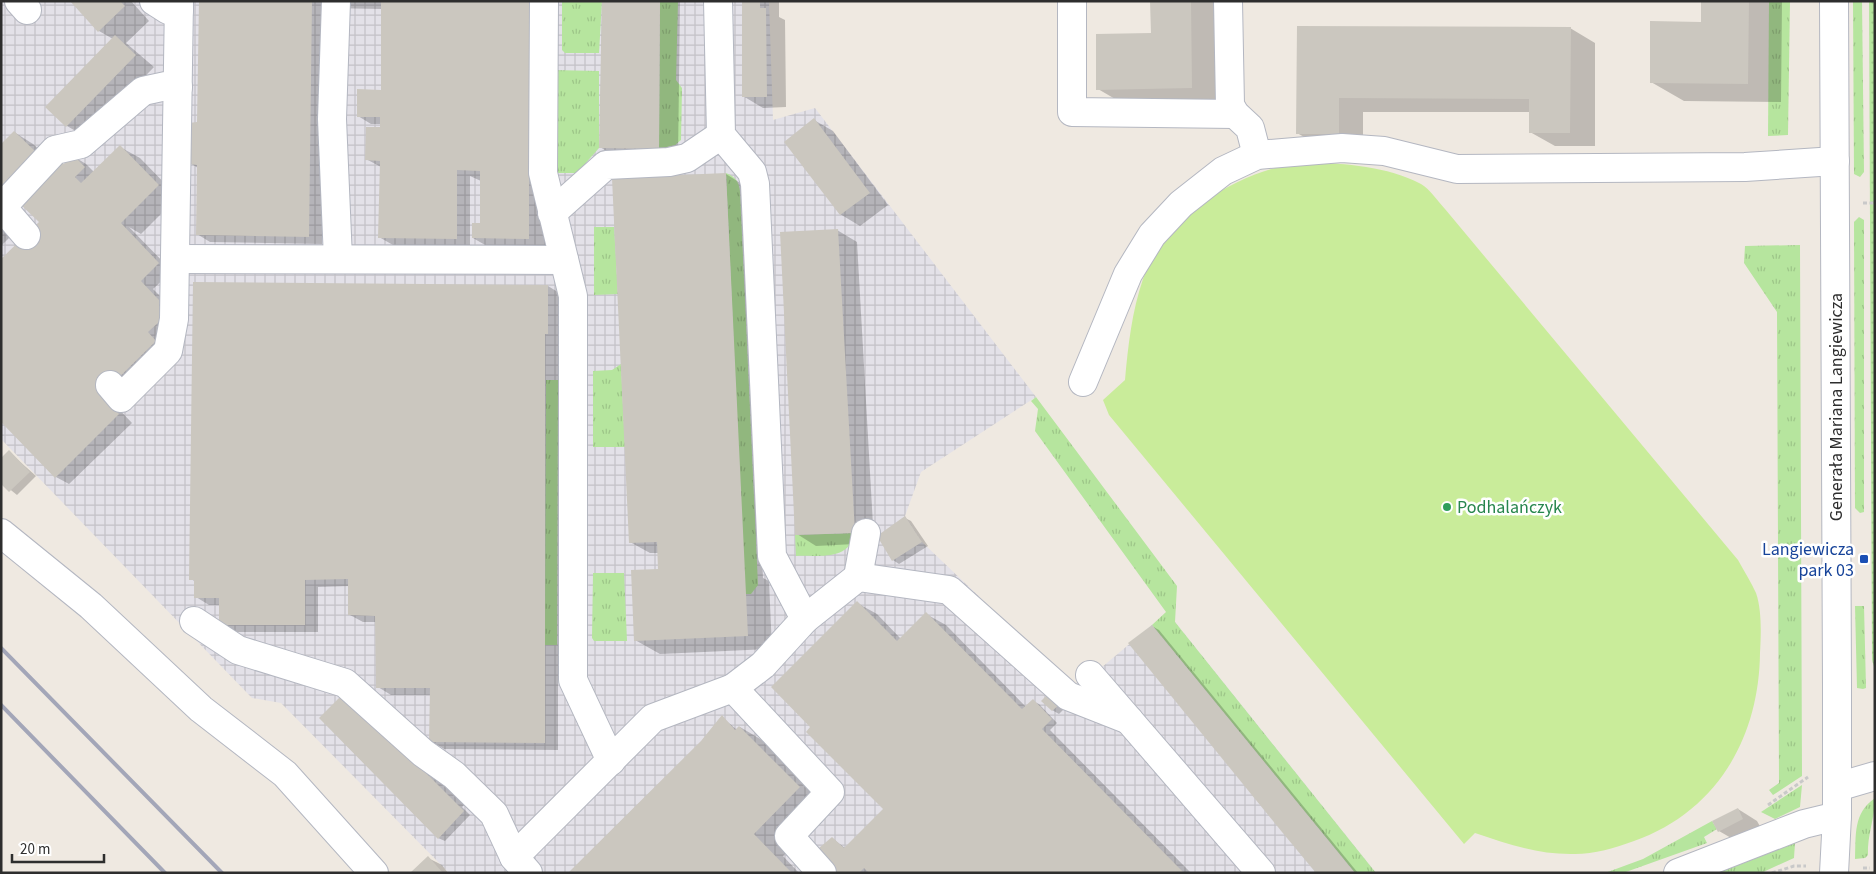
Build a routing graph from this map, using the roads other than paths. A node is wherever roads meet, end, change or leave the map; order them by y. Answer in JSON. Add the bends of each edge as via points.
{"nodes":[{"id":1,"x":336,"y":1,"type":"edge"},
{"id":2,"x":544,"y":1,"type":"edge"},
{"id":3,"x":718,"y":1,"type":"edge"},
{"id":4,"x":1072,"y":1,"type":"edge"},
{"id":5,"x":1228,"y":1,"type":"edge"},
{"id":6,"x":1834,"y":1,"type":"edge"},
{"id":7,"x":171,"y":4,"type":"edge"},
{"id":8,"x":178,"y":86,"type":"junction"},
{"id":9,"x":1235,"y":114,"type":"junction"},
{"id":10,"x":721,"y":135,"type":"junction"},
{"id":11,"x":1257,"y":156,"type":"junction"},
{"id":12,"x":1835,"y":161,"type":"junction"},
{"id":13,"x":552,"y":213,"type":"junction"},
{"id":14,"x":26,"y":235,"type":"dead end"},
{"id":15,"x":175,"y":259,"type":"junction"},
{"id":16,"x":338,"y":259,"type":"junction"},
{"id":17,"x":564,"y":260,"type":"junction"},
{"id":18,"x":1083,"y":382,"type":"dead end"},
{"id":19,"x":110,"y":386,"type":"dead end"},
{"id":20,"x":1,"y":533,"type":"edge"},
{"id":21,"x":866,"y":534,"type":"dead end"},
{"id":22,"x":858,"y":577,"type":"junction"},
{"id":23,"x":806,"y":619,"type":"junction"},
{"id":24,"x":194,"y":621,"type":"dead end"},
{"id":25,"x":1090,"y":675,"type":"dead end"},
{"id":26,"x":733,"y":688,"type":"junction"},
{"id":27,"x":1129,"y":720,"type":"junction"},
{"id":28,"x":611,"y":760,"type":"junction"},
{"id":29,"x":1875,"y":776,"type":"edge"},
{"id":30,"x":1837,"y":787,"type":"junction"},
{"id":31,"x":1837,"y":816,"type":"junction"},
{"id":32,"x":521,"y":865,"type":"edge"},
{"id":33,"x":374,"y":873,"type":"edge"},
{"id":34,"x":822,"y":873,"type":"edge"},
{"id":35,"x":1261,"y":873,"type":"edge"},
{"id":36,"x":1678,"y":873,"type":"edge"},
{"id":37,"x":1834,"y":873,"type":"edge"}],
"edges":[{"from":1,"to":16,"type":"street","via":[[332,119]]},
{"from":2,"to":13,"type":"street","via":[[542,173]]},
{"from":3,"to":10,"type":"street"},
{"from":4,"to":9,"type":"street","via":[[1072,112]]},
{"from":5,"to":9,"type":"street","via":[[1230,106]]},
{"from":6,"to":12,"type":"street","name":"Generała Mariana Langiewicza"},
{"from":7,"to":8,"type":"street"},
{"from":8,"to":14,"type":"street","via":[[144,91],[81,144],[55,150],[2,207]]},
{"from":8,"to":15,"type":"street"},
{"from":9,"to":11,"type":"street","via":[[1250,128]]},
{"from":10,"to":13,"type":"street","via":[[687,158],[606,165]]},
{"from":10,"to":23,"type":"street","via":[[752,172],[755,184],[772,556]]},
{"from":11,"to":12,"type":"street","via":[[1342,148],[1384,151],[1457,169],[1745,167]]},
{"from":11,"to":18,"type":"street","via":[[1223,171],[1181,204],[1152,234],[1128,274]]},
{"from":12,"to":30,"type":"street","name":"Generała Mariana Langiewicza"},
{"from":13,"to":17,"type":"street"},
{"from":15,"to":16,"type":"street"},
{"from":15,"to":19,"type":"street","via":[[174,319],[168,351],[121,398]]},
{"from":16,"to":17,"type":"street"},
{"from":17,"to":28,"type":"street","via":[[573,296],[573,680]]},
{"from":20,"to":33,"type":"street","via":[[91,606],[201,709],[285,774]]},
{"from":21,"to":22,"type":"street"},
{"from":22,"to":23,"type":"street"},
{"from":22,"to":27,"type":"street","via":[[949,590],[1068,696]]},
{"from":23,"to":26,"type":"street","via":[[763,665]]},
{"from":24,"to":32,"type":"street","via":[[238,650],[345,683],[423,753],[454,775],[494,814]]},
{"from":25,"to":27,"type":"street"},
{"from":26,"to":28,"type":"street","via":[[653,718]]},
{"from":26,"to":34,"type":"street","via":[[830,792],[789,836]]},
{"from":27,"to":35,"type":"street"},
{"from":28,"to":32,"type":"street"},
{"from":29,"to":30,"type":"street"},
{"from":30,"to":31,"type":"street","name":"Generała Mariana Langiewicza"},
{"from":31,"to":36,"type":"street","via":[[1804,824]]},
{"from":31,"to":37,"type":"street","name":"Generała Mariana Langiewicza"}]}
